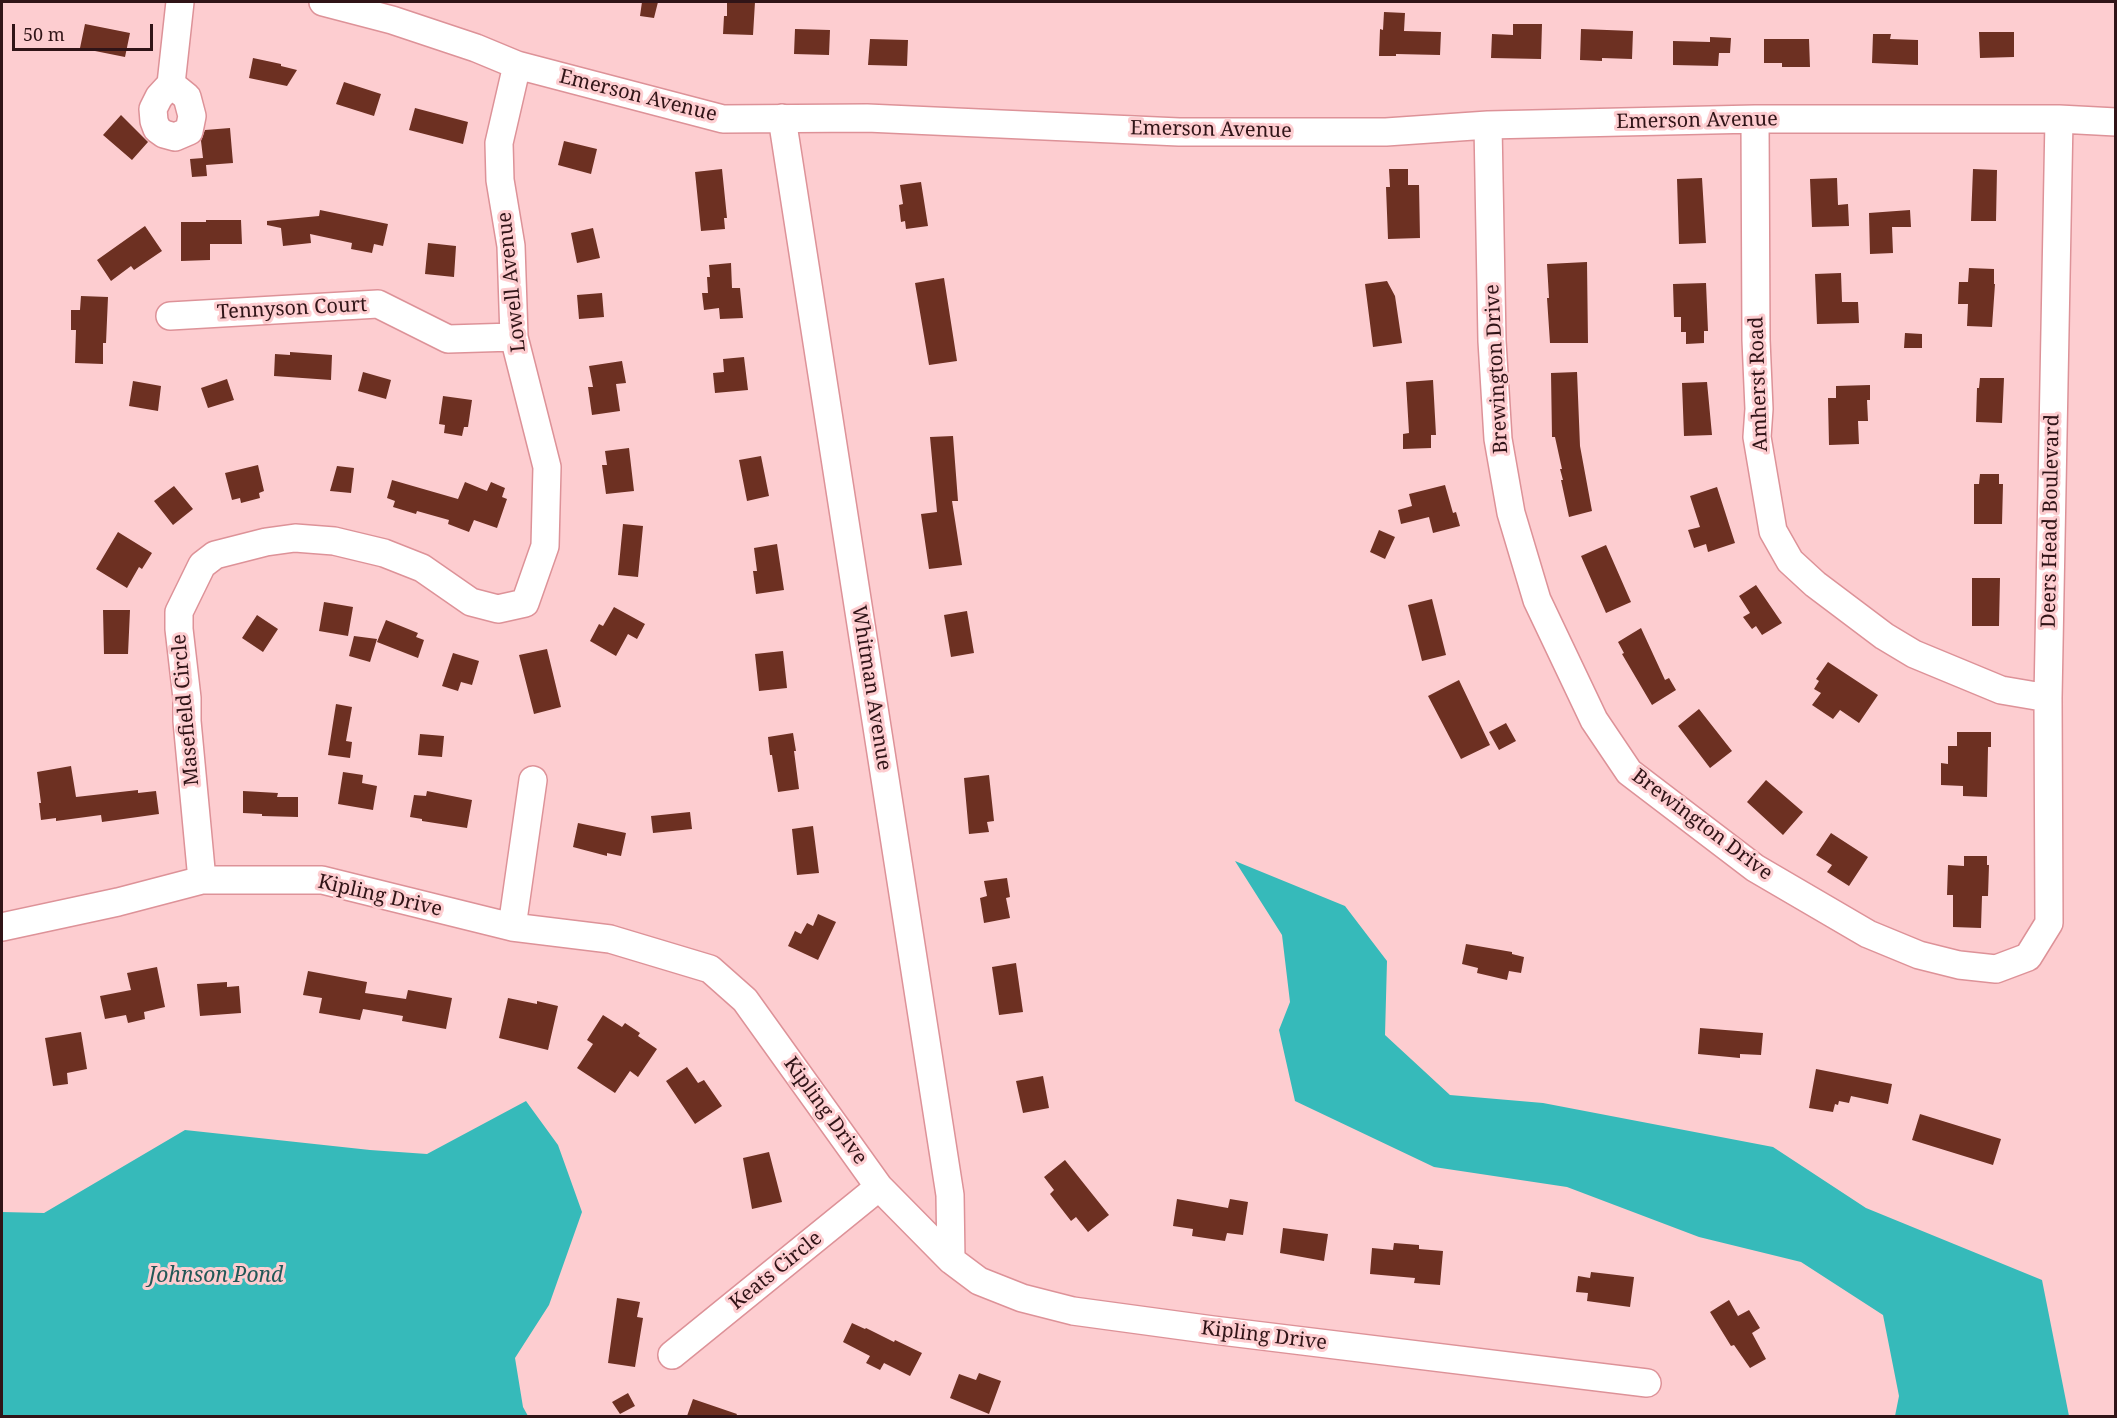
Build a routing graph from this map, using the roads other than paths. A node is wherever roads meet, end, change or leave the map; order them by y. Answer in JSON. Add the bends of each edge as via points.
{"nodes":[{"id":1,"x":180,"y":2,"type":"edge"},
{"id":2,"x":323,"y":2,"type":"edge"},
{"id":3,"x":517,"y":65,"type":"junction"},
{"id":4,"x":171,"y":84,"type":"dead end"},
{"id":5,"x":782,"y":118,"type":"junction"},
{"id":6,"x":1755,"y":119,"type":"junction"},
{"id":7,"x":2059,"y":119,"type":"junction"},
{"id":8,"x":2115,"y":122,"type":"edge"},
{"id":9,"x":1488,"y":125,"type":"junction"},
{"id":10,"x":170,"y":316,"type":"dead end"},
{"id":11,"x":514,"y":337,"type":"junction"},
{"id":12,"x":525,"y":603,"type":"joint"},
{"id":13,"x":2048,"y":698,"type":"junction"},
{"id":14,"x":533,"y":780,"type":"dead end"},
{"id":15,"x":202,"y":880,"type":"junction"},
{"id":16,"x":2049,"y":924,"type":"joint"},
{"id":17,"x":2,"y":927,"type":"edge"},
{"id":18,"x":512,"y":927,"type":"junction"},
{"id":19,"x":879,"y":1187,"type":"junction"},
{"id":20,"x":951,"y":1260,"type":"junction"},
{"id":21,"x":672,"y":1355,"type":"dead end"},
{"id":22,"x":1647,"y":1383,"type":"dead end"}],
"edges":[{"from":1,"to":4,"type":"street"},
{"from":2,"to":3,"type":"street","name":"Emerson Avenue","via":[[403,24]]},
{"from":3,"to":5,"type":"street","name":"Emerson Avenue","via":[[723,119]]},
{"from":3,"to":11,"type":"street","name":"Lowell Avenue","via":[[499,143],[500,180],[511,246]]},
{"from":5,"to":9,"type":"street","name":"Emerson Avenue","via":[[1179,132],[1386,132]]},
{"from":5,"to":20,"type":"street","name":"Whitman Avenue","via":[[950,1195]]},
{"from":6,"to":7,"type":"street","name":"Emerson Avenue"},
{"from":6,"to":9,"type":"street","name":"Emerson Avenue"},
{"from":6,"to":13,"type":"street","name":"Amherst Road","via":[[1757,437],[1773,531],[1790,561],[1815,584],[1894,642],[2001,690]]},
{"from":7,"to":8,"type":"street","name":"Emerson Avenue"},
{"from":7,"to":13,"type":"street","name":"Deers Head Boulevard"},
{"from":9,"to":16,"type":"street","name":"Brewington Drive","via":[[1492,340],[1498,439],[1511,513],[1537,600],[1594,720],[1629,772],[1755,868],[1868,934],[1919,955],[1996,969],[2028,957]]},
{"from":10,"to":11,"type":"street","name":"Tennyson Court","via":[[378,304],[448,339]]},
{"from":11,"to":12,"type":"street","name":"Lowell Avenue","via":[[547,467],[545,546]]},
{"from":12,"to":15,"type":"street","name":"Masefield Circle","via":[[498,609],[471,602],[422,568],[384,553],[334,542],[296,538],[266,542],[215,555],[202,565],[179,612],[178,629]]},
{"from":13,"to":16,"type":"street","name":"Deers Head Boulevard"},
{"from":14,"to":18,"type":"street"},
{"from":15,"to":17,"type":"street","name":"Kipling Drive"},
{"from":15,"to":18,"type":"street","name":"Kipling Drive","via":[[322,880]]},
{"from":18,"to":19,"type":"street","name":"Kipling Drive","via":[[610,939],[710,969],[746,1000]]},
{"from":19,"to":20,"type":"street","name":"Kipling Drive"},
{"from":19,"to":21,"type":"street","name":"Keats Circle"},
{"from":20,"to":22,"type":"street","name":"Kipling Drive","via":[[978,1281],[1073,1311]]}]}
